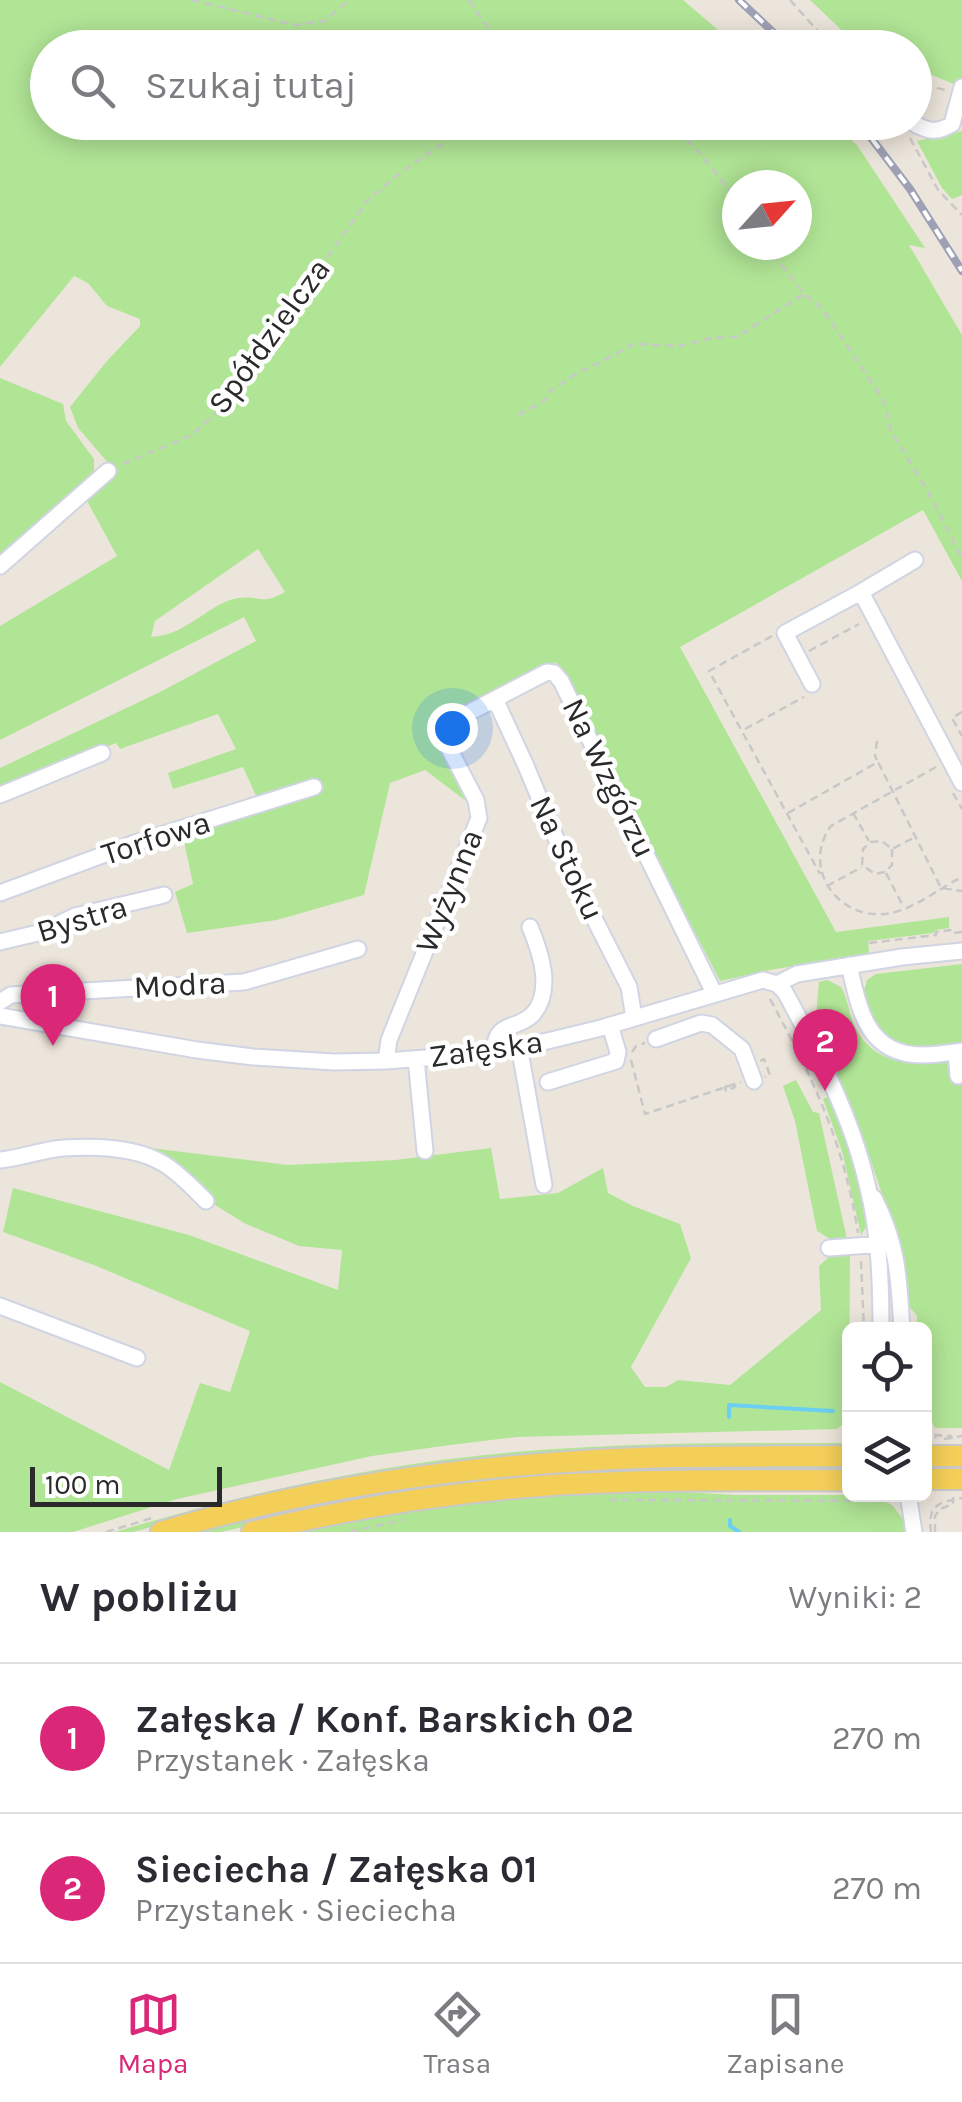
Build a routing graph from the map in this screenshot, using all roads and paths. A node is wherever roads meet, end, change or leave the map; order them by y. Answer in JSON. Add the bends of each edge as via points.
{"nodes":[{"id":1,"x":192,"y":0,"type":"edge"},
{"id":2,"x":348,"y":0,"type":"edge"},
{"id":3,"x":469,"y":0,"type":"edge"},
{"id":4,"x":790,"y":0,"type":"edge"},
{"id":5,"x":489,"y":30,"type":"edge"},
{"id":6,"x":818,"y":30,"type":"edge"},
{"id":7,"x":932,"y":86,"type":"edge"},
{"id":8,"x":961,"y":88,"type":"edge"},
{"id":9,"x":932,"y":132,"type":"edge"},
{"id":10,"x":448,"y":140,"type":"edge"},
{"id":11,"x":689,"y":140,"type":"edge"},
{"id":12,"x":910,"y":140,"type":"dead end"},
{"id":13,"x":722,"y":181,"type":"edge"},
{"id":14,"x":962,"y":216,"type":"edge"},
{"id":15,"x":778,"y":260,"type":"edge"},
{"id":16,"x":804,"y":294,"type":"junction"},
{"id":17,"x":518,"y":415,"type":"dead end"},
{"id":18,"x":108,"y":471,"type":"joint"},
{"id":19,"x":962,"y":559,"type":"edge"},
{"id":20,"x":914,"y":560,"type":"dead end"},
{"id":21,"x":0,"y":566,"type":"edge"},
{"id":22,"x":860,"y":592,"type":"junction"},
{"id":23,"x":868,"y":619,"type":"dead end"},
{"id":24,"x":771,"y":637,"type":"dead end"},
{"id":25,"x":798,"y":657,"type":"junction"},
{"id":26,"x":812,"y":684,"type":"dead end"},
{"id":27,"x":802,"y":698,"type":"dead end"},
{"id":28,"x":494,"y":699,"type":"junction"},
{"id":29,"x":962,"y":713,"type":"edge"},
{"id":30,"x":447,"y":724,"type":"joint"},
{"id":31,"x":742,"y":730,"type":"junction"},
{"id":32,"x":961,"y":734,"type":"edge"},
{"id":33,"x":876,"y":741,"type":"dead end"},
{"id":34,"x":102,"y":754,"type":"dead end"},
{"id":35,"x":878,"y":762,"type":"junction"},
{"id":36,"x":938,"y":766,"type":"dead end"},
{"id":37,"x":954,"y":782,"type":"edge"},
{"id":38,"x":314,"y":787,"type":"dead end"},
{"id":39,"x":894,"y":791,"type":"junction"},
{"id":40,"x":0,"y":795,"type":"edge"},
{"id":41,"x":962,"y":810,"type":"edge"},
{"id":42,"x":787,"y":814,"type":"junction"},
{"id":43,"x":853,"y":814,"type":"junction"},
{"id":44,"x":916,"y":836,"type":"junction"},
{"id":45,"x":870,"y":843,"type":"junction"},
{"id":46,"x":892,"y":850,"type":"junction"},
{"id":47,"x":863,"y":866,"type":"junction"},
{"id":48,"x":885,"y":872,"type":"junction"},
{"id":49,"x":962,"y":877,"type":"edge"},
{"id":50,"x":823,"y":879,"type":"junction"},
{"id":51,"x":826,"y":886,"type":"junction"},
{"id":52,"x":941,"y":888,"type":"junction"},
{"id":53,"x":962,"y":891,"type":"edge"},
{"id":54,"x":0,"y":894,"type":"edge"},
{"id":55,"x":164,"y":895,"type":"dead end"},
{"id":56,"x":904,"y":908,"type":"junction"},
{"id":57,"x":530,"y":926,"type":"dead end"},
{"id":58,"x":962,"y":932,"type":"edge"},
{"id":59,"x":0,"y":942,"type":"edge"},
{"id":60,"x":870,"y":944,"type":"dead end"},
{"id":61,"x":358,"y":950,"type":"dead end"},
{"id":62,"x":962,"y":951,"type":"edge"},
{"id":63,"x":848,"y":965,"type":"junction"},
{"id":64,"x":746,"y":984,"type":"junction"},
{"id":65,"x":777,"y":984,"type":"junction"},
{"id":66,"x":714,"y":993,"type":"junction"},
{"id":67,"x":0,"y":1002,"type":"edge"},
{"id":68,"x":678,"y":1004,"type":"junction"},
{"id":69,"x":0,"y":1016,"type":"edge"},
{"id":70,"x":634,"y":1018,"type":"junction"},
{"id":71,"x":610,"y":1025,"type":"junction"},
{"id":72,"x":686,"y":1028,"type":"junction"},
{"id":73,"x":656,"y":1039,"type":"joint"},
{"id":74,"x":519,"y":1046,"type":"junction"},
{"id":75,"x":494,"y":1050,"type":"junction"},
{"id":76,"x":959,"y":1052,"type":"edge"},
{"id":77,"x":416,"y":1060,"type":"junction"},
{"id":78,"x":386,"y":1061,"type":"junction"},
{"id":79,"x":958,"y":1076,"type":"dead end"},
{"id":80,"x":751,"y":1080,"type":"joint"},
{"id":81,"x":548,"y":1082,"type":"dead end"},
{"id":82,"x":425,"y":1151,"type":"dead end"},
{"id":83,"x":0,"y":1160,"type":"edge"},
{"id":84,"x":544,"y":1184,"type":"dead end"},
{"id":85,"x":868,"y":1185,"type":"junction"},
{"id":86,"x":206,"y":1201,"type":"dead end"},
{"id":87,"x":868,"y":1244,"type":"junction"},
{"id":88,"x":893,"y":1244,"type":"junction"},
{"id":89,"x":829,"y":1248,"type":"dead end"},
{"id":90,"x":0,"y":1306,"type":"edge"},
{"id":91,"x":864,"y":1322,"type":"edge"},
{"id":92,"x":881,"y":1322,"type":"edge"},
{"id":93,"x":902,"y":1322,"type":"edge"},
{"id":94,"x":136,"y":1358,"type":"dead end"},
{"id":95,"x":962,"y":1436,"type":"edge"},
{"id":96,"x":932,"y":1437,"type":"edge"},
{"id":97,"x":842,"y":1456,"type":"edge"},
{"id":98,"x":932,"y":1456,"type":"edge"},
{"id":99,"x":962,"y":1456,"type":"edge"},
{"id":100,"x":932,"y":1479,"type":"edge"},
{"id":101,"x":962,"y":1479,"type":"edge"},
{"id":102,"x":842,"y":1480,"type":"edge"},
{"id":103,"x":842,"y":1498,"type":"edge"},
{"id":104,"x":962,"y":1498,"type":"edge"},
{"id":105,"x":608,"y":1500,"type":"dead end"},
{"id":106,"x":953,"y":1500,"type":"junction"},
{"id":107,"x":910,"y":1502,"type":"edge"},
{"id":108,"x":416,"y":1516,"type":"dead end"},
{"id":109,"x":161,"y":1532,"type":"edge"},
{"id":110,"x":252,"y":1532,"type":"edge"},
{"id":111,"x":350,"y":1532,"type":"edge"},
{"id":112,"x":914,"y":1532,"type":"edge"},
{"id":113,"x":933,"y":1532,"type":"edge"}],
"edges":[{"from":1,"to":2,"type":"path","via":[[295,25],[324,21]]},
{"from":3,"to":5,"type":"path"},
{"from":4,"to":6,"type":"path"},
{"from":7,"to":8,"type":"path"},
{"from":8,"to":9,"type":"street","via":[[952,124]]},
{"from":10,"to":18,"type":"path","name":"Spółdzielcza","via":[[367,201],[222,407],[192,435]]},
{"from":11,"to":13,"type":"path"},
{"from":12,"to":14,"type":"path","via":[[938,190]]},
{"from":15,"to":16,"type":"path"},
{"from":16,"to":17,"type":"path","via":[[737,337],[679,346],[633,344]]},
{"from":16,"to":19,"type":"path","via":[[822,308],[878,392],[892,431]]},
{"from":18,"to":21,"type":"street"},
{"from":20,"to":22,"type":"street"},
{"from":22,"to":25,"type":"street","via":[[785,633]]},
{"from":22,"to":37,"type":"street"},
{"from":23,"to":25,"type":"path"},
{"from":24,"to":31,"type":"path","via":[[709,671]]},
{"from":25,"to":26,"type":"street"},
{"from":27,"to":31,"type":"path"},
{"from":28,"to":30,"type":"street","name":"Na Wzgórzu"},
{"from":28,"to":66,"type":"street","name":"Na Wzgórzu","via":[[547,672],[562,681]]},
{"from":28,"to":70,"type":"street","name":"Na Stoku","via":[[629,987]]},
{"from":29,"to":32,"type":"path","via":[[952,718]]},
{"from":30,"to":78,"type":"street","name":"Wyżynna","via":[[442,735],[476,800],[478,818]]},
{"from":31,"to":42,"type":"path"},
{"from":33,"to":35,"type":"path"},
{"from":34,"to":40,"type":"street"},
{"from":35,"to":39,"type":"path"},
{"from":35,"to":42,"type":"path"},
{"from":36,"to":39,"type":"path"},
{"from":37,"to":41,"type":"path"},
{"from":38,"to":54,"type":"street","name":"Torfowa"},
{"from":39,"to":43,"type":"path"},
{"from":39,"to":44,"type":"path"},
{"from":42,"to":50,"type":"path"},
{"from":43,"to":45,"type":"path"},
{"from":43,"to":50,"type":"path","via":[[826,833]]},
{"from":44,"to":46,"type":"path"},
{"from":44,"to":52,"type":"path"},
{"from":45,"to":46,"type":"path","via":[[882,841]]},
{"from":45,"to":47,"type":"path","via":[[861,854]]},
{"from":46,"to":48,"type":"path"},
{"from":47,"to":48,"type":"path"},
{"from":47,"to":51,"type":"path"},
{"from":48,"to":56,"type":"path"},
{"from":49,"to":52,"type":"path"},
{"from":50,"to":51,"type":"path"},
{"from":51,"to":56,"type":"path","via":[[866,914]]},
{"from":52,"to":53,"type":"path"},
{"from":52,"to":56,"type":"path"},
{"from":55,"to":59,"type":"street","name":"Bystra"},
{"from":57,"to":75,"type":"street","via":[[542,958],[540,1001],[528,1018],[499,1032]]},
{"from":58,"to":60,"type":"path"},
{"from":61,"to":67,"type":"street","name":"Modra","via":[[244,982],[11,995]]},
{"from":62,"to":63,"type":"street","name":"Załęska"},
{"from":63,"to":65,"type":"street","name":"Załęska"},
{"from":63,"to":76,"type":"street","via":[[860,1015],[886,1045],[920,1055]]},
{"from":64,"to":65,"type":"street","name":"Załęska"},
{"from":64,"to":66,"type":"street","name":"Załęska"},
{"from":64,"to":87,"type":"path","via":[[768,994],[822,1103]]},
{"from":65,"to":85,"type":"street","via":[[834,1088]]},
{"from":66,"to":68,"type":"street","name":"Załęska"},
{"from":68,"to":70,"type":"street","name":"Załęska"},
{"from":68,"to":72,"type":"street"},
{"from":69,"to":78,"type":"street","name":"Załęska","via":[[253,1058]]},
{"from":70,"to":71,"type":"street","name":"Załęska"},
{"from":71,"to":74,"type":"street","name":"Załęska"},
{"from":71,"to":81,"type":"street","via":[[616,1061]]},
{"from":72,"to":73,"type":"street"},
{"from":72,"to":80,"type":"street","via":[[708,1023],[737,1043]]},
{"from":73,"to":80,"type":"path","via":[[631,1054],[645,1114]]},
{"from":74,"to":75,"type":"street","name":"Załęska"},
{"from":74,"to":84,"type":"street"},
{"from":75,"to":77,"type":"street","name":"Załęska"},
{"from":76,"to":79,"type":"street"},
{"from":77,"to":78,"type":"street","name":"Załęska"},
{"from":77,"to":82,"type":"street"},
{"from":83,"to":86,"type":"street","via":[[62,1148],[134,1153],[166,1165]]},
{"from":85,"to":87,"type":"street"},
{"from":85,"to":88,"type":"street"},
{"from":87,"to":88,"type":"street"},
{"from":87,"to":89,"type":"street"},
{"from":87,"to":91,"type":"path"},
{"from":87,"to":92,"type":"street","via":[[881,1291]]},
{"from":88,"to":93,"type":"street"},
{"from":90,"to":94,"type":"street"},
{"from":95,"to":96,"type":"path"},
{"from":97,"to":109,"type":"main road","via":[[628,1458],[491,1468],[340,1490]]},
{"from":98,"to":99,"type":"main road"},
{"from":100,"to":101,"type":"main road"},
{"from":102,"to":110,"type":"main road","via":[[534,1487],[369,1508]]},
{"from":103,"to":105,"type":"path"},
{"from":104,"to":106,"type":"path"},
{"from":106,"to":113,"type":"path","via":[[937,1512]]},
{"from":106,"to":113,"type":"path","via":[[932,1511]]},
{"from":107,"to":112,"type":"street"},
{"from":108,"to":111,"type":"path"}]}
